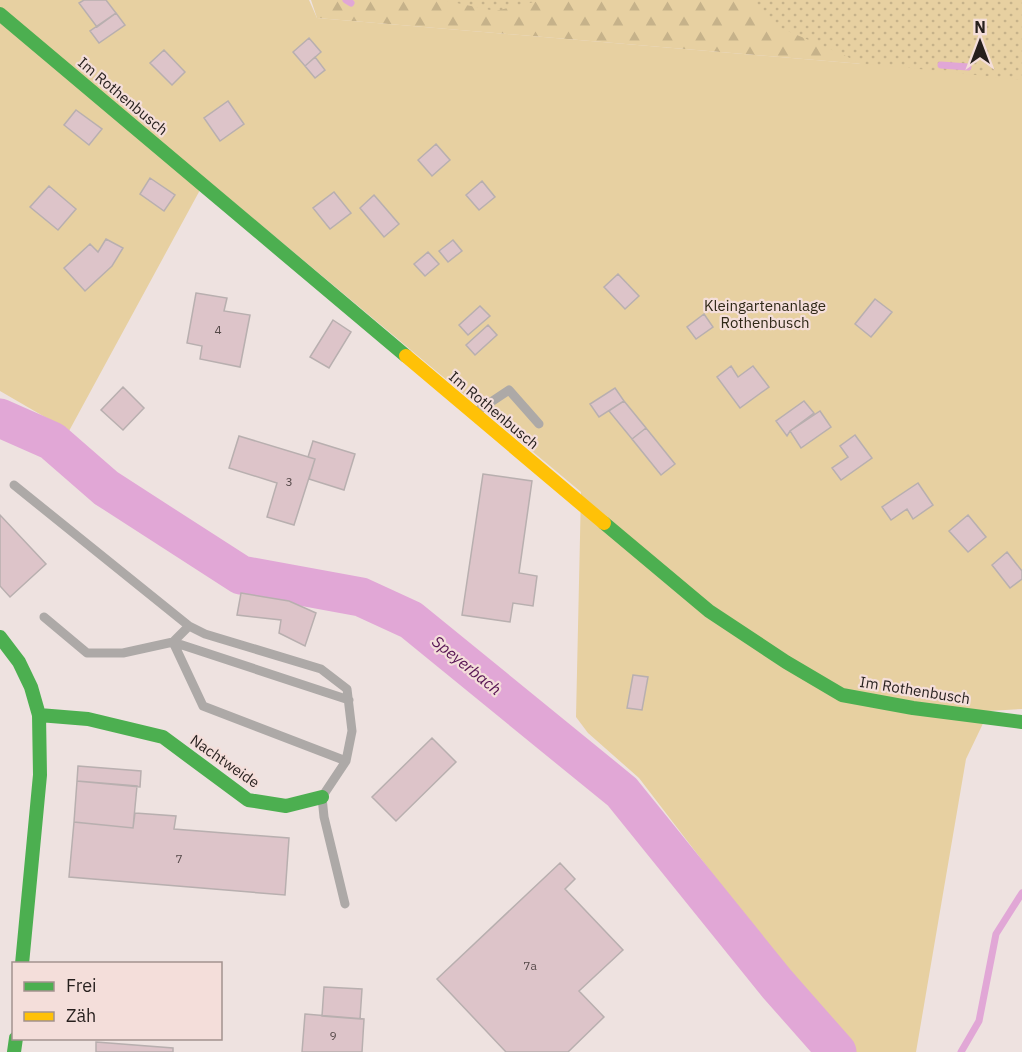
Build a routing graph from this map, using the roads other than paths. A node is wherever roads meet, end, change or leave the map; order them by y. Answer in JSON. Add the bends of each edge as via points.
{"nodes":[{"id":1,"x":0,"y":14,"type":"edge"},
{"id":2,"x":473,"y":414,"type":"junction"},
{"id":3,"x":539,"y":424,"type":"dead end"},
{"id":4,"x":14,"y":485,"type":"dead end"},
{"id":5,"x":44,"y":617,"type":"dead end"},
{"id":6,"x":189,"y":626,"type":"junction"},
{"id":7,"x":1,"y":639,"type":"edge"},
{"id":8,"x":173,"y":642,"type":"junction"},
{"id":9,"x":349,"y":700,"type":"junction"},
{"id":10,"x":39,"y":716,"type":"junction"},
{"id":11,"x":1022,"y":722,"type":"edge"},
{"id":12,"x":346,"y":761,"type":"junction"},
{"id":13,"x":322,"y":797,"type":"junction"},
{"id":14,"x":345,"y":904,"type":"dead end"},
{"id":15,"x":22,"y":962,"type":"edge"}],
"edges":[{"from":1,"to":2,"type":"street","name":"Im Rothenbusch"},
{"from":2,"to":3,"type":"lane","via":[[509,390]]},
{"from":2,"to":11,"type":"street","name":"Im Rothenbusch","via":[[709,611],[842,695]]},
{"from":4,"to":6,"type":"lane"},
{"from":5,"to":8,"type":"lane","via":[[87,653],[123,653]]},
{"from":6,"to":8,"type":"lane"},
{"from":6,"to":9,"type":"lane","via":[[321,669],[347,689]]},
{"from":7,"to":10,"type":"street","via":[[19,662]]},
{"from":8,"to":9,"type":"lane"},
{"from":8,"to":12,"type":"lane","via":[[202,706]]},
{"from":9,"to":12,"type":"lane","via":[[352,731]]},
{"from":10,"to":13,"type":"street","name":"Nachtweide","via":[[88,719],[163,737],[248,800],[286,806]]},
{"from":10,"to":15,"type":"street","via":[[40,775]]},
{"from":12,"to":13,"type":"lane"},
{"from":13,"to":14,"type":"lane"}]}
